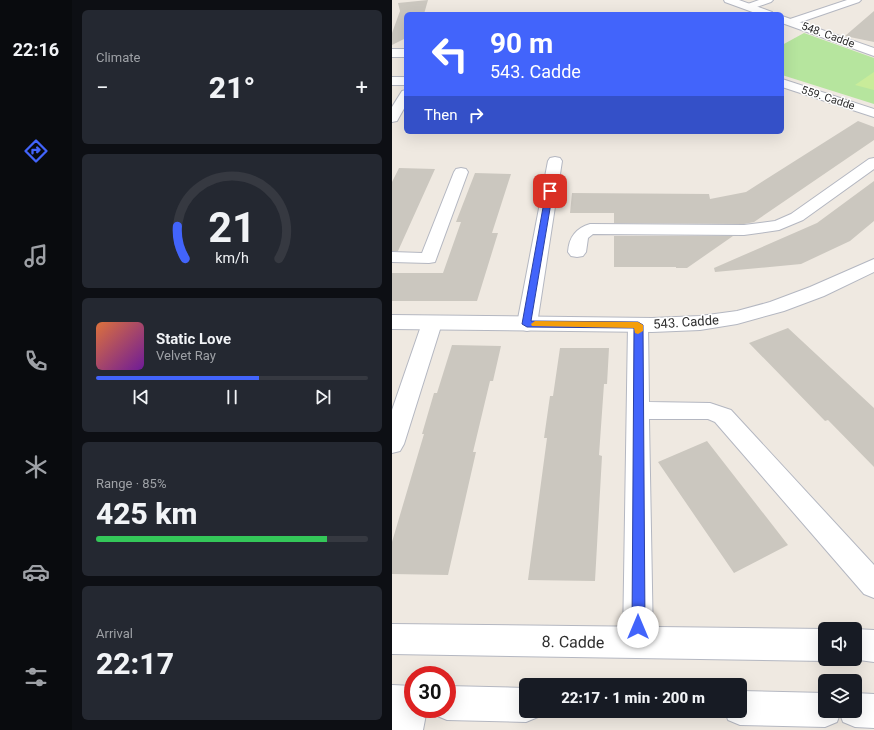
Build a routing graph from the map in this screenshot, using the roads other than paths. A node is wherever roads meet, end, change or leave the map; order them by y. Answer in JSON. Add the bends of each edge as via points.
{"nodes":[{"id":1,"x":728,"y":0,"type":"edge"},
{"id":2,"x":768,"y":0,"type":"edge"},
{"id":3,"x":856,"y":0,"type":"edge"},
{"id":4,"x":748,"y":7,"type":"junction"},
{"id":5,"x":762,"y":12,"type":"edge"},
{"id":6,"x":786,"y":21,"type":"edge"},
{"id":7,"x":874,"y":52,"type":"edge"},
{"id":8,"x":392,"y":53,"type":"edge"},
{"id":9,"x":404,"y":53,"type":"edge"},
{"id":10,"x":392,"y":81,"type":"edge"},
{"id":11,"x":404,"y":81,"type":"edge"},
{"id":12,"x":784,"y":84,"type":"edge"},
{"id":13,"x":404,"y":97,"type":"edge"},
{"id":14,"x":874,"y":113,"type":"edge"},
{"id":15,"x":392,"y":118,"type":"edge"},
{"id":16,"x":555,"y":161,"type":"dead end"},
{"id":17,"x":874,"y":162,"type":"edge"},
{"id":18,"x":461,"y":172,"type":"dead end"},
{"id":19,"x":577,"y":252,"type":"dead end"},
{"id":20,"x":392,"y":257,"type":"edge"},
{"id":21,"x":874,"y":265,"type":"edge"},
{"id":22,"x":392,"y":322,"type":"edge"},
{"id":23,"x":432,"y":323,"type":"junction"},
{"id":24,"x":527,"y":324,"type":"junction"},
{"id":25,"x":638,"y":325,"type":"junction"},
{"id":26,"x":638,"y":410,"type":"junction"},
{"id":27,"x":392,"y":444,"type":"edge"},
{"id":28,"x":874,"y":584,"type":"edge"},
{"id":29,"x":392,"y":639,"type":"edge"},
{"id":30,"x":638,"y":642,"type":"junction"},
{"id":31,"x":818,"y":645,"type":"edge"},
{"id":32,"x":862,"y":645,"type":"edge"},
{"id":33,"x":874,"y":646,"type":"edge"},
{"id":34,"x":456,"y":703,"type":"edge"},
{"id":35,"x":519,"y":704,"type":"edge"},
{"id":36,"x":747,"y":708,"type":"edge"},
{"id":37,"x":818,"y":710,"type":"edge"},
{"id":38,"x":862,"y":710,"type":"edge"},
{"id":39,"x":874,"y":711,"type":"edge"}],
"edges":[{"from":1,"to":4,"type":"street"},
{"from":2,"to":4,"type":"street"},
{"from":3,"to":6,"type":"street"},
{"from":4,"to":5,"type":"street"},
{"from":6,"to":7,"type":"street","name":"548. Cadde"},
{"from":8,"to":9,"type":"street"},
{"from":10,"to":11,"type":"street"},
{"from":12,"to":14,"type":"street","name":"559. Cadde"},
{"from":13,"to":15,"type":"street"},
{"from":16,"to":24,"type":"street"},
{"from":17,"to":19,"type":"street","via":[[797,218],[779,225],[744,230],[590,229],[582,233],[577,241]]},
{"from":18,"to":20,"type":"street","via":[[429,258]]},
{"from":21,"to":25,"type":"street","name":"543. Cadde","via":[[782,305],[745,315],[685,325]]},
{"from":22,"to":23,"type":"street","name":"543. Cadde"},
{"from":23,"to":24,"type":"street","name":"543. Cadde"},
{"from":23,"to":27,"type":"street"},
{"from":24,"to":25,"type":"street","name":"543. Cadde"},
{"from":25,"to":26,"type":"street"},
{"from":26,"to":28,"type":"street","via":[[710,410],[723,416]]},
{"from":26,"to":30,"type":"street"},
{"from":29,"to":30,"type":"street","name":"8. Cadde"},
{"from":30,"to":31,"type":"street","name":"8. Cadde"},
{"from":32,"to":33,"type":"street"},
{"from":34,"to":35,"type":"street"},
{"from":36,"to":37,"type":"street"},
{"from":38,"to":39,"type":"street"}]}
